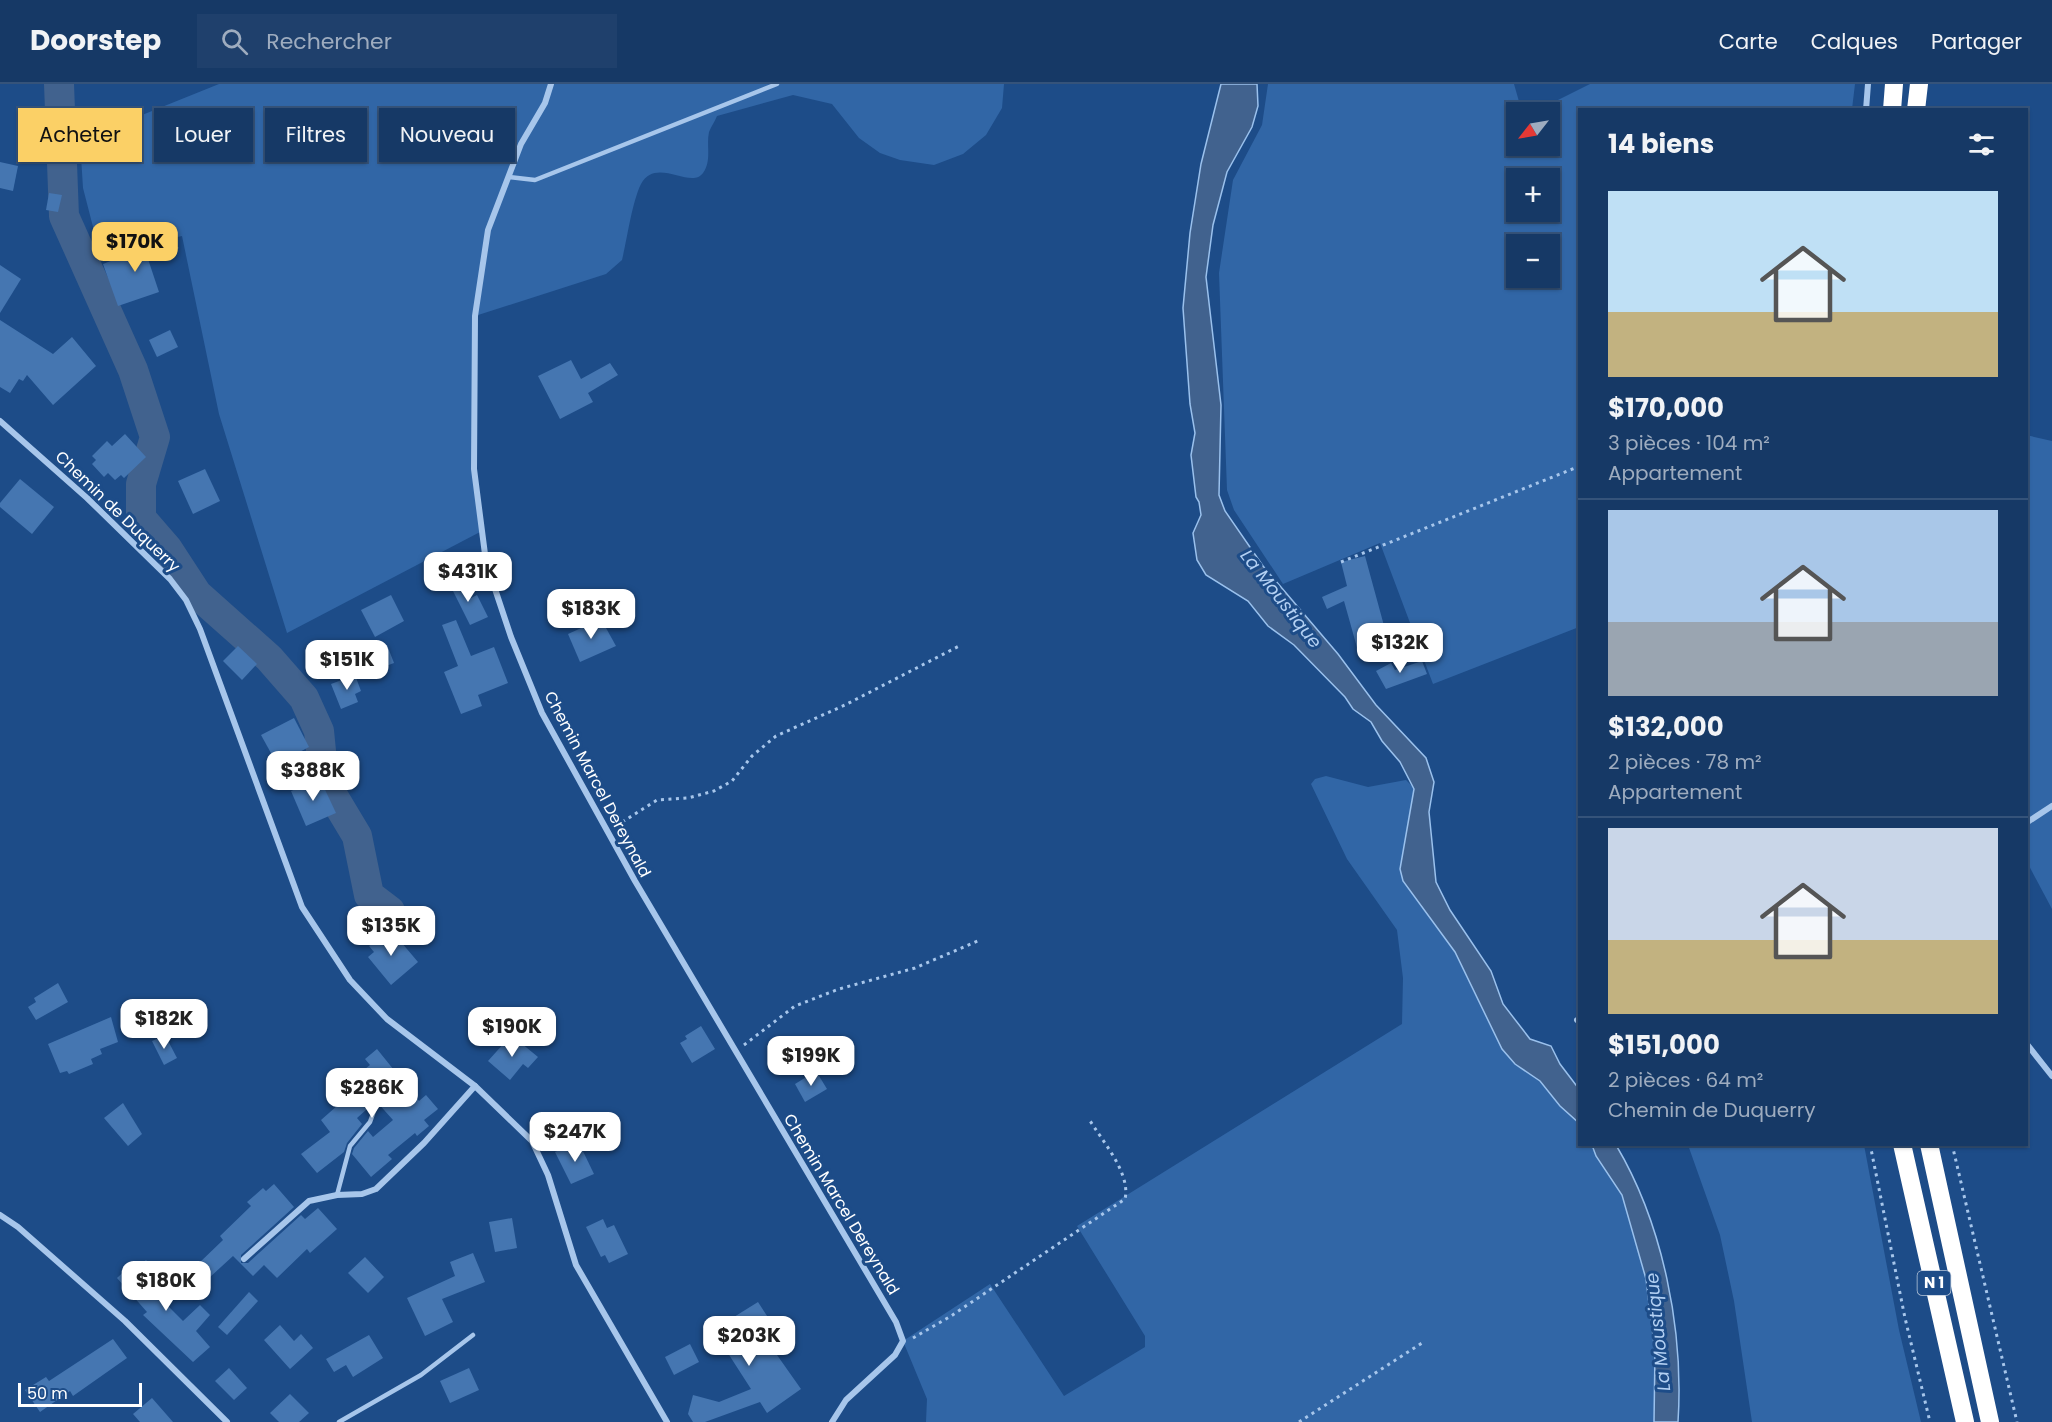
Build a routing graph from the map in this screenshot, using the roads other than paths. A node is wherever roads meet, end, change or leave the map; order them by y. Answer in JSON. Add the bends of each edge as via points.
{"nodes":[{"id":1,"x":551,"y":84,"type":"edge"},
{"id":2,"x":777,"y":84,"type":"edge"},
{"id":3,"x":1868,"y":84,"type":"edge"},
{"id":4,"x":1894,"y":84,"type":"edge"},
{"id":5,"x":1919,"y":84,"type":"edge"},
{"id":6,"x":1866,"y":108,"type":"edge"},
{"id":7,"x":1892,"y":108,"type":"edge"},
{"id":8,"x":1916,"y":108,"type":"edge"},
{"id":9,"x":509,"y":177,"type":"junction"},
{"id":10,"x":0,"y":421,"type":"edge"},
{"id":11,"x":2052,"y":806,"type":"edge"},
{"id":12,"x":2028,"y":822,"type":"edge"},
{"id":13,"x":2028,"y":1046,"type":"edge"},
{"id":14,"x":2052,"y":1076,"type":"edge"},
{"id":15,"x":475,"y":1086,"type":"junction"},
{"id":16,"x":375,"y":1108,"type":"dead end"},
{"id":17,"x":1902,"y":1146,"type":"edge"},
{"id":18,"x":1929,"y":1146,"type":"edge"},
{"id":19,"x":337,"y":1195,"type":"junction"},
{"id":20,"x":0,"y":1215,"type":"edge"},
{"id":21,"x":244,"y":1259,"type":"dead end"},
{"id":22,"x":473,"y":1335,"type":"dead end"},
{"id":23,"x":227,"y":1422,"type":"edge"},
{"id":24,"x":339,"y":1422,"type":"edge"},
{"id":25,"x":667,"y":1422,"type":"edge"},
{"id":26,"x":832,"y":1422,"type":"edge"},
{"id":27,"x":1965,"y":1422,"type":"edge"},
{"id":28,"x":1990,"y":1422,"type":"edge"}],
"edges":[{"from":1,"to":9,"type":"street","name":"Chemin Marcel Dereynald"},
{"from":2,"to":9,"type":"lane","via":[[535,180]]},
{"from":3,"to":6,"type":"street"},
{"from":4,"to":7,"type":"highway"},
{"from":5,"to":8,"type":"highway"},
{"from":9,"to":26,"type":"street","name":"Chemin Marcel Dereynald","via":[[488,230],[475,316],[474,469],[486,562],[542,713],[896,1322],[903,1341],[895,1355],[846,1400]]},
{"from":10,"to":15,"type":"street","name":"Chemin de Duquerry","via":[[87,498],[176,586],[200,629],[302,907],[357,988],[387,1018]]},
{"from":11,"to":12,"type":"street"},
{"from":13,"to":14,"type":"street"},
{"from":15,"to":19,"type":"street","via":[[376,1189]]},
{"from":15,"to":25,"type":"street","name":"Chemin de Duquerry","via":[[531,1141],[548,1175],[576,1265]]},
{"from":16,"to":19,"type":"lane","via":[[370,1122],[350,1146]]},
{"from":17,"to":27,"type":"highway","number":"N 1"},
{"from":18,"to":28,"type":"highway","number":"N 1"},
{"from":19,"to":21,"type":"street","via":[[309,1201]]},
{"from":20,"to":23,"type":"street","via":[[125,1321]]},
{"from":22,"to":24,"type":"lane","via":[[422,1375]]}]}
